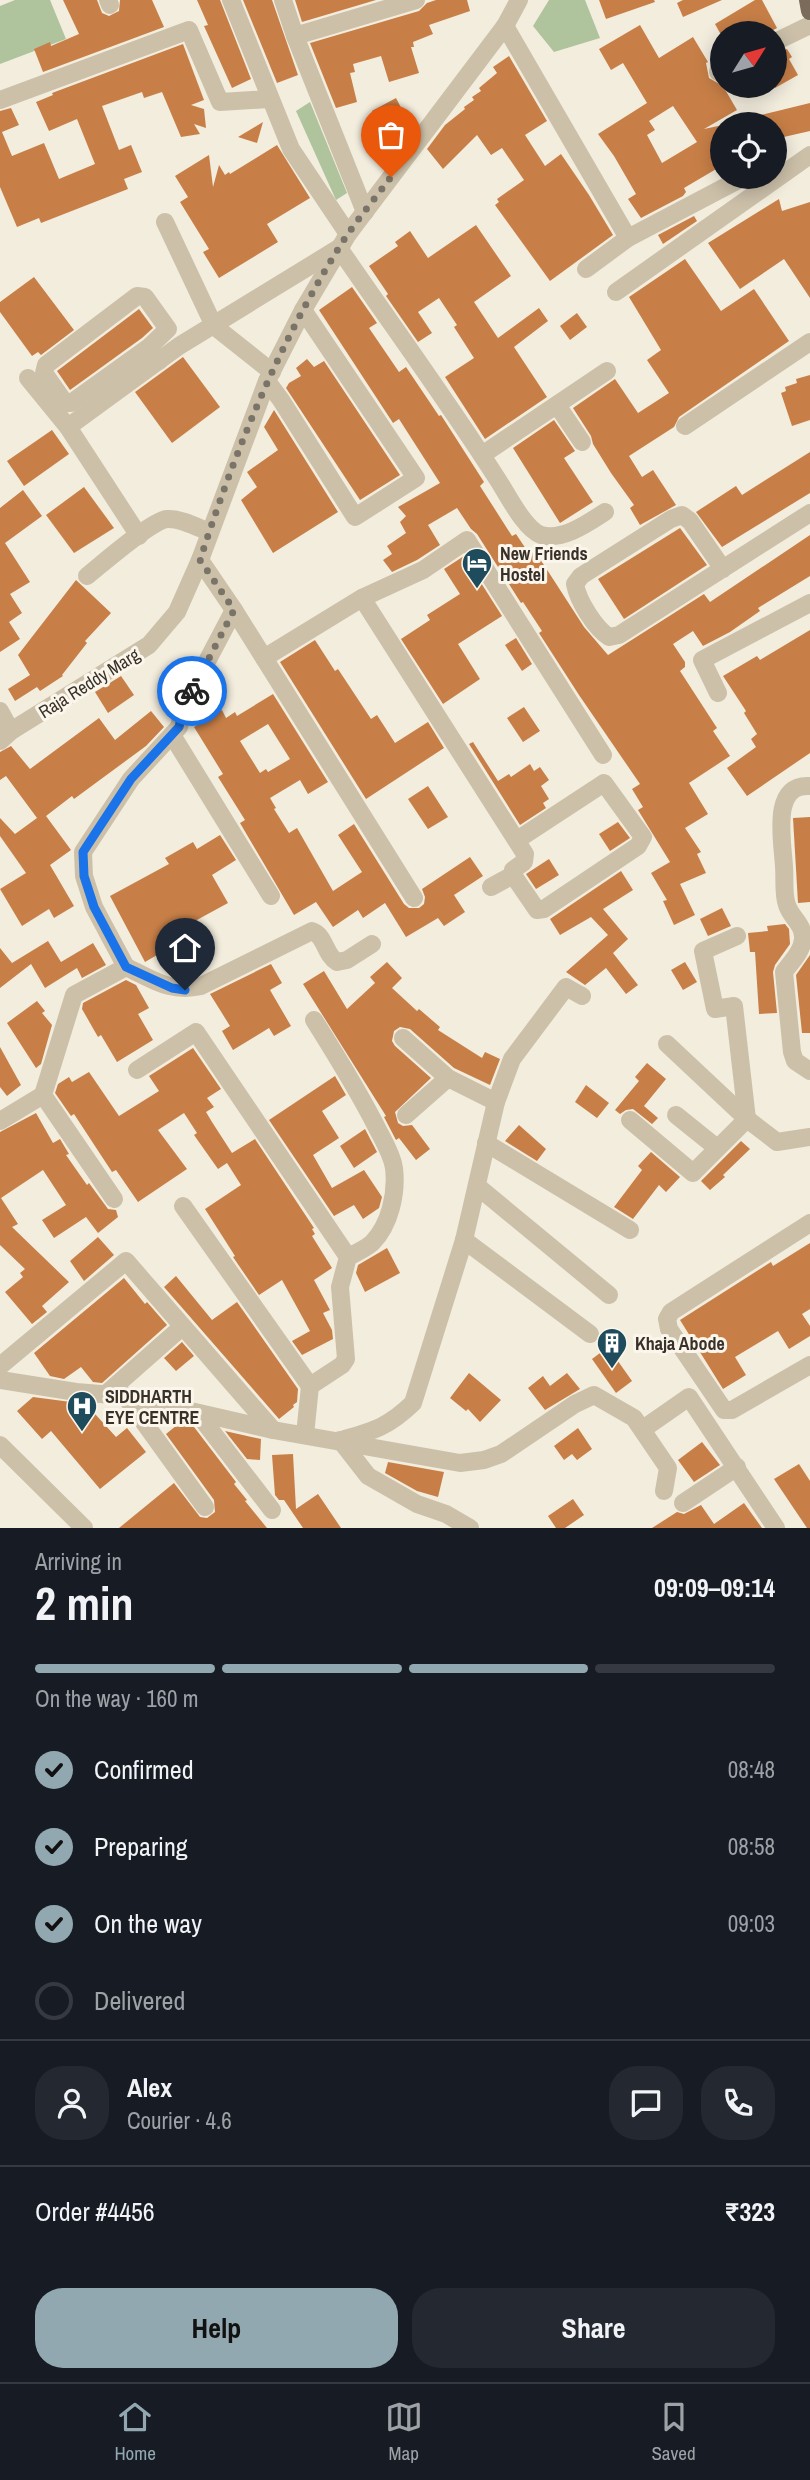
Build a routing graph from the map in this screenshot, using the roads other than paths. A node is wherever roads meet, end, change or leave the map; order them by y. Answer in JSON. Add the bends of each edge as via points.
{"nodes":[{"id":1,"x":231,"y":0,"type":"edge"},
{"id":2,"x":283,"y":0,"type":"edge"},
{"id":3,"x":416,"y":0,"type":"edge"},
{"id":4,"x":519,"y":0,"type":"edge"},
{"id":5,"x":808,"y":0,"type":"edge"},
{"id":6,"x":810,"y":11,"type":"edge"},
{"id":7,"x":810,"y":25,"type":"edge"},
{"id":8,"x":505,"y":26,"type":"junction"},
{"id":9,"x":296,"y":36,"type":"junction"},
{"id":10,"x":788,"y":36,"type":"edge"},
{"id":11,"x":269,"y":99,"type":"junction"},
{"id":12,"x":0,"y":100,"type":"edge"},
{"id":13,"x":810,"y":153,"type":"edge"},
{"id":14,"x":787,"y":161,"type":"edge"},
{"id":15,"x":721,"y":189,"type":"edge"},
{"id":16,"x":365,"y":212,"type":"junction"},
{"id":17,"x":165,"y":222,"type":"dead end"},
{"id":18,"x":628,"y":238,"type":"junction"},
{"id":19,"x":344,"y":241,"type":"junction"},
{"id":20,"x":586,"y":269,"type":"dead end"},
{"id":21,"x":615,"y":292,"type":"dead end"},
{"id":22,"x":303,"y":310,"type":"junction"},
{"id":23,"x":214,"y":326,"type":"junction"},
{"id":24,"x":168,"y":329,"type":"junction"},
{"id":25,"x":810,"y":342,"type":"edge"},
{"id":26,"x":179,"y":346,"type":"junction"},
{"id":27,"x":154,"y":354,"type":"junction"},
{"id":28,"x":607,"y":372,"type":"dead end"},
{"id":29,"x":269,"y":377,"type":"junction"},
{"id":30,"x":28,"y":378,"type":"dead end"},
{"id":31,"x":557,"y":405,"type":"junction"},
{"id":32,"x":685,"y":426,"type":"dead end"},
{"id":33,"x":68,"y":427,"type":"junction"},
{"id":34,"x":582,"y":442,"type":"dead end"},
{"id":35,"x":482,"y":455,"type":"junction"},
{"id":36,"x":605,"y":512,"type":"dead end"},
{"id":37,"x":810,"y":513,"type":"edge"},
{"id":38,"x":209,"y":531,"type":"junction"},
{"id":39,"x":139,"y":536,"type":"junction"},
{"id":40,"x":200,"y":560,"type":"junction"},
{"id":41,"x":723,"y":569,"type":"junction"},
{"id":42,"x":87,"y":576,"type":"dead end"},
{"id":43,"x":362,"y":598,"type":"junction"},
{"id":44,"x":810,"y":603,"type":"edge"},
{"id":45,"x":234,"y":610,"type":"junction"},
{"id":46,"x":264,"y":658,"type":"junction"},
{"id":47,"x":718,"y":693,"type":"dead end"},
{"id":48,"x":0,"y":711,"type":"edge"},
{"id":49,"x":172,"y":735,"type":"junction"},
{"id":50,"x":6,"y":736,"type":"edge"},
{"id":51,"x":603,"y":755,"type":"dead end"},
{"id":52,"x":810,"y":786,"type":"edge"},
{"id":53,"x":517,"y":840,"type":"junction"},
{"id":54,"x":513,"y":875,"type":"junction"},
{"id":55,"x":491,"y":887,"type":"dead end"},
{"id":56,"x":271,"y":896,"type":"dead end"},
{"id":57,"x":414,"y":898,"type":"dead end"},
{"id":58,"x":737,"y":936,"type":"dead end"},
{"id":59,"x":372,"y":944,"type":"dead end"},
{"id":60,"x":126,"y":967,"type":"junction"},
{"id":61,"x":582,"y":996,"type":"dead end"},
{"id":62,"x":314,"y":1020,"type":"dead end"},
{"id":63,"x":403,"y":1038,"type":"dead end"},
{"id":64,"x":667,"y":1044,"type":"dead end"},
{"id":65,"x":136,"y":1070,"type":"dead end"},
{"id":66,"x":810,"y":1071,"type":"edge"},
{"id":67,"x":448,"y":1078,"type":"junction"},
{"id":68,"x":43,"y":1095,"type":"junction"},
{"id":69,"x":496,"y":1102,"type":"junction"},
{"id":70,"x":3,"y":1115,"type":"edge"},
{"id":71,"x":407,"y":1115,"type":"dead end"},
{"id":72,"x":676,"y":1115,"type":"dead end"},
{"id":73,"x":747,"y":1119,"type":"junction"},
{"id":74,"x":630,"y":1120,"type":"dead end"},
{"id":75,"x":810,"y":1137,"type":"edge"},
{"id":76,"x":486,"y":1143,"type":"junction"},
{"id":77,"x":717,"y":1148,"type":"junction"},
{"id":78,"x":478,"y":1186,"type":"junction"},
{"id":79,"x":114,"y":1199,"type":"dead end"},
{"id":80,"x":183,"y":1206,"type":"dead end"},
{"id":81,"x":810,"y":1223,"type":"edge"},
{"id":82,"x":629,"y":1230,"type":"dead end"},
{"id":83,"x":464,"y":1240,"type":"junction"},
{"id":84,"x":348,"y":1257,"type":"junction"},
{"id":85,"x":609,"y":1295,"type":"dead end"},
{"id":86,"x":183,"y":1327,"type":"junction"},
{"id":87,"x":590,"y":1334,"type":"dead end"},
{"id":88,"x":810,"y":1365,"type":"edge"},
{"id":89,"x":0,"y":1366,"type":"edge"},
{"id":90,"x":0,"y":1380,"type":"edge"},
{"id":91,"x":310,"y":1386,"type":"junction"},
{"id":92,"x":106,"y":1394,"type":"junction"},
{"id":93,"x":125,"y":1396,"type":"junction"},
{"id":94,"x":199,"y":1415,"type":"junction"},
{"id":95,"x":643,"y":1429,"type":"junction"},
{"id":96,"x":273,"y":1430,"type":"junction"},
{"id":97,"x":305,"y":1435,"type":"junction"},
{"id":98,"x":340,"y":1440,"type":"junction"},
{"id":99,"x":0,"y":1445,"type":"edge"},
{"id":100,"x":737,"y":1467,"type":"junction"},
{"id":101,"x":664,"y":1491,"type":"dead end"},
{"id":102,"x":683,"y":1503,"type":"dead end"},
{"id":103,"x":205,"y":1507,"type":"dead end"},
{"id":104,"x":272,"y":1510,"type":"dead end"},
{"id":105,"x":84,"y":1528,"type":"edge"},
{"id":106,"x":470,"y":1528,"type":"edge"},
{"id":107,"x":776,"y":1528,"type":"edge"}],
"edges":[{"from":1,"to":11,"type":"street"},
{"from":2,"to":9,"type":"street"},
{"from":3,"to":9,"type":"street"},
{"from":4,"to":8,"type":"street","name":"Raja Reddy Marg"},
{"from":5,"to":6,"type":"main road"},
{"from":7,"to":10,"type":"street"},
{"from":8,"to":16,"type":"street","name":"Raja Reddy Marg"},
{"from":8,"to":18,"type":"street"},
{"from":9,"to":16,"type":"street"},
{"from":11,"to":12,"type":"street","via":[[219,102],[189,30]]},
{"from":11,"to":19,"type":"street"},
{"from":13,"to":14,"type":"street"},
{"from":13,"to":21,"type":"street"},
{"from":15,"to":18,"type":"street"},
{"from":16,"to":19,"type":"street","name":"Raja Reddy Marg"},
{"from":17,"to":23,"type":"street"},
{"from":18,"to":20,"type":"street"},
{"from":19,"to":22,"type":"street","name":"Raja Reddy Marg"},
{"from":19,"to":23,"type":"street"},
{"from":19,"to":35,"type":"street"},
{"from":22,"to":29,"type":"street","name":"Raja Reddy Marg"},
{"from":22,"to":29,"type":"street","via":[[416,478],[355,517]]},
{"from":23,"to":26,"type":"street"},
{"from":23,"to":29,"type":"street"},
{"from":24,"to":26,"type":"street"},
{"from":24,"to":27,"type":"street"},
{"from":24,"to":27,"type":"street","via":[[145,296],[137,296],[46,365],[44,373],[65,403],[71,403]]},
{"from":25,"to":32,"type":"street"},
{"from":26,"to":27,"type":"street"},
{"from":27,"to":33,"type":"street"},
{"from":28,"to":31,"type":"street"},
{"from":29,"to":38,"type":"street","name":"Raja Reddy Marg"},
{"from":30,"to":33,"type":"street"},
{"from":31,"to":34,"type":"street"},
{"from":31,"to":35,"type":"street"},
{"from":33,"to":39,"type":"street"},
{"from":35,"to":36,"type":"street","via":[[530,529],[544,536],[564,534]]},
{"from":37,"to":41,"type":"street"},
{"from":38,"to":39,"type":"street","via":[[164,519]]},
{"from":38,"to":40,"type":"street","name":"Raja Reddy Marg"},
{"from":39,"to":42,"type":"street"},
{"from":40,"to":45,"type":"street"},
{"from":40,"to":50,"type":"street","name":"Raja Reddy Marg","via":[[177,612],[149,645]]},
{"from":41,"to":41,"type":"street","via":[[609,637],[576,593],[581,576],[682,515]]},
{"from":43,"to":46,"type":"street"},
{"from":43,"to":51,"type":"street","via":[[423,570],[467,540]]},
{"from":43,"to":53,"type":"street"},
{"from":44,"to":47,"type":"street","via":[[702,660]]},
{"from":45,"to":46,"type":"street"},
{"from":45,"to":49,"type":"street"},
{"from":46,"to":57,"type":"street"},
{"from":48,"to":50,"type":"street"},
{"from":49,"to":56,"type":"street"},
{"from":49,"to":60,"type":"street","via":[[131,779],[83,852],[84,876],[94,907]]},
{"from":52,"to":66,"type":"street","via":[[790,792],[780,811],[787,906],[802,928],[803,940],[800,952],[784,972],[792,1052],[795,1061]]},
{"from":53,"to":54,"type":"street","via":[[525,859]]},
{"from":53,"to":54,"type":"street","via":[[604,783],[643,837],[638,846],[541,911]]},
{"from":54,"to":55,"type":"street"},
{"from":58,"to":73,"type":"street","via":[[703,951],[715,1009],[734,1006]]},
{"from":59,"to":60,"type":"street","via":[[337,962],[312,931],[185,990]]},
{"from":60,"to":68,"type":"street","via":[[74,995]]},
{"from":61,"to":69,"type":"street","via":[[570,987],[562,990],[512,1059]]},
{"from":62,"to":84,"type":"street","via":[[359,1093],[394,1166],[392,1206],[382,1231],[370,1245]]},
{"from":63,"to":67,"type":"street"},
{"from":64,"to":73,"type":"street"},
{"from":65,"to":84,"type":"street","via":[[196,1032]]},
{"from":67,"to":69,"type":"street"},
{"from":67,"to":71,"type":"street"},
{"from":68,"to":70,"type":"street"},
{"from":68,"to":79,"type":"street"},
{"from":69,"to":76,"type":"street"},
{"from":72,"to":77,"type":"street"},
{"from":73,"to":75,"type":"street","via":[[777,1142]]},
{"from":73,"to":77,"type":"street"},
{"from":74,"to":77,"type":"street","via":[[693,1173]]},
{"from":76,"to":78,"type":"street"},
{"from":76,"to":82,"type":"street"},
{"from":78,"to":83,"type":"street"},
{"from":78,"to":85,"type":"street"},
{"from":80,"to":91,"type":"street"},
{"from":81,"to":88,"type":"street","via":[[671,1312],[667,1319],[669,1329],[724,1410],[733,1410]]},
{"from":83,"to":87,"type":"street"},
{"from":83,"to":98,"type":"street","via":[[413,1403],[382,1428]]},
{"from":84,"to":91,"type":"street","via":[[340,1287],[346,1359]]},
{"from":86,"to":89,"type":"street","via":[[126,1261]]},
{"from":86,"to":92,"type":"street"},
{"from":86,"to":96,"type":"street"},
{"from":90,"to":92,"type":"street"},
{"from":91,"to":97,"type":"street"},
{"from":92,"to":93,"type":"street"},
{"from":93,"to":94,"type":"street"},
{"from":93,"to":103,"type":"street"},
{"from":94,"to":96,"type":"street"},
{"from":94,"to":104,"type":"street"},
{"from":95,"to":98,"type":"street","via":[[634,1418],[594,1395],[484,1460],[460,1463]]},
{"from":95,"to":100,"type":"street","via":[[689,1397]]},
{"from":95,"to":101,"type":"street","via":[[668,1468]]},
{"from":96,"to":97,"type":"street"},
{"from":97,"to":98,"type":"street"},
{"from":98,"to":106,"type":"street","via":[[368,1475]]},
{"from":99,"to":105,"type":"street"},
{"from":100,"to":102,"type":"street"},
{"from":100,"to":107,"type":"street"}]}
